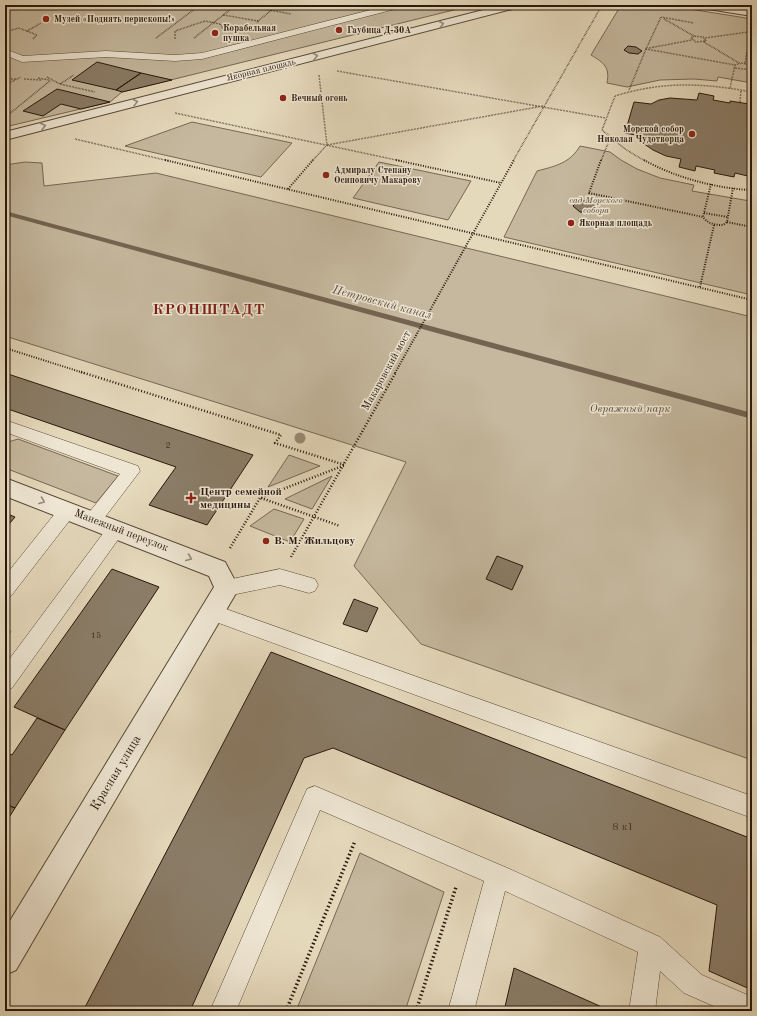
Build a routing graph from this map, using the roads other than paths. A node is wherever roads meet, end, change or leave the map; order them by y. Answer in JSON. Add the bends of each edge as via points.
{"nodes":[{"id":1,"x":400,"y":5,"type":"edge"},
{"id":2,"x":516,"y":5,"type":"edge"},
{"id":3,"x":702,"y":5,"type":"edge"},
{"id":4,"x":752,"y":13,"type":"edge"},
{"id":5,"x":5,"y":52,"type":"edge"},
{"id":6,"x":5,"y":136,"type":"edge"},
{"id":7,"x":5,"y":426,"type":"edge"},
{"id":8,"x":22,"y":432,"type":"junction"},
{"id":9,"x":5,"y":437,"type":"edge"},
{"id":10,"x":5,"y":487,"type":"edge"},
{"id":11,"x":67,"y":511,"type":"junction"},
{"id":12,"x":93,"y":520,"type":"junction"},
{"id":13,"x":116,"y":529,"type":"junction"},
{"id":14,"x":309,"y":585,"type":"dead end"},
{"id":15,"x":227,"y":588,"type":"junction"},
{"id":16,"x":5,"y":590,"type":"edge"},
{"id":17,"x":212,"y":612,"type":"junction"},
{"id":18,"x":5,"y":681,"type":"edge"},
{"id":19,"x":752,"y":807,"type":"edge"},
{"id":20,"x":497,"y":875,"type":"junction"},
{"id":21,"x":651,"y":946,"type":"junction"},
{"id":22,"x":5,"y":959,"type":"edge"},
{"id":23,"x":752,"y":1010,"type":"edge"},
{"id":24,"x":223,"y":1011,"type":"edge"},
{"id":25,"x":461,"y":1011,"type":"edge"},
{"id":26,"x":642,"y":1011,"type":"edge"}],
"edges":[{"from":1,"to":5,"type":"lane","via":[[202,56],[175,58],[106,54],[22,59]]},
{"from":6,"to":2,"type":"street","name":"Якорная площадь","one_way":true},
{"from":3,"to":4,"type":"street"},
{"from":7,"to":8,"type":"lane"},
{"from":8,"to":9,"type":"lane"},
{"from":8,"to":12,"type":"lane","via":[[132,471]]},
{"from":10,"to":11,"type":"street","name":"Манежный переулок","one_way":true},
{"from":11,"to":12,"type":"street","name":"Манежный переулок"},
{"from":11,"to":16,"type":"lane"},
{"from":12,"to":13,"type":"street","name":"Манежный переулок"},
{"from":13,"to":15,"type":"street","name":"Манежный переулок","one_way":true,"via":[[217,569]]},
{"from":13,"to":18,"type":"lane"},
{"from":14,"to":15,"type":"lane","via":[[280,577]]},
{"from":15,"to":17,"type":"street","name":"Красная улица"},
{"from":17,"to":19,"type":"lane"},
{"from":17,"to":22,"type":"street","name":"Красная улица"},
{"from":20,"to":21,"type":"lane"},
{"from":20,"to":24,"type":"lane","via":[[315,797]]},
{"from":20,"to":25,"type":"lane"},
{"from":21,"to":23,"type":"lane","via":[[693,984]]},
{"from":21,"to":26,"type":"lane"}]}
